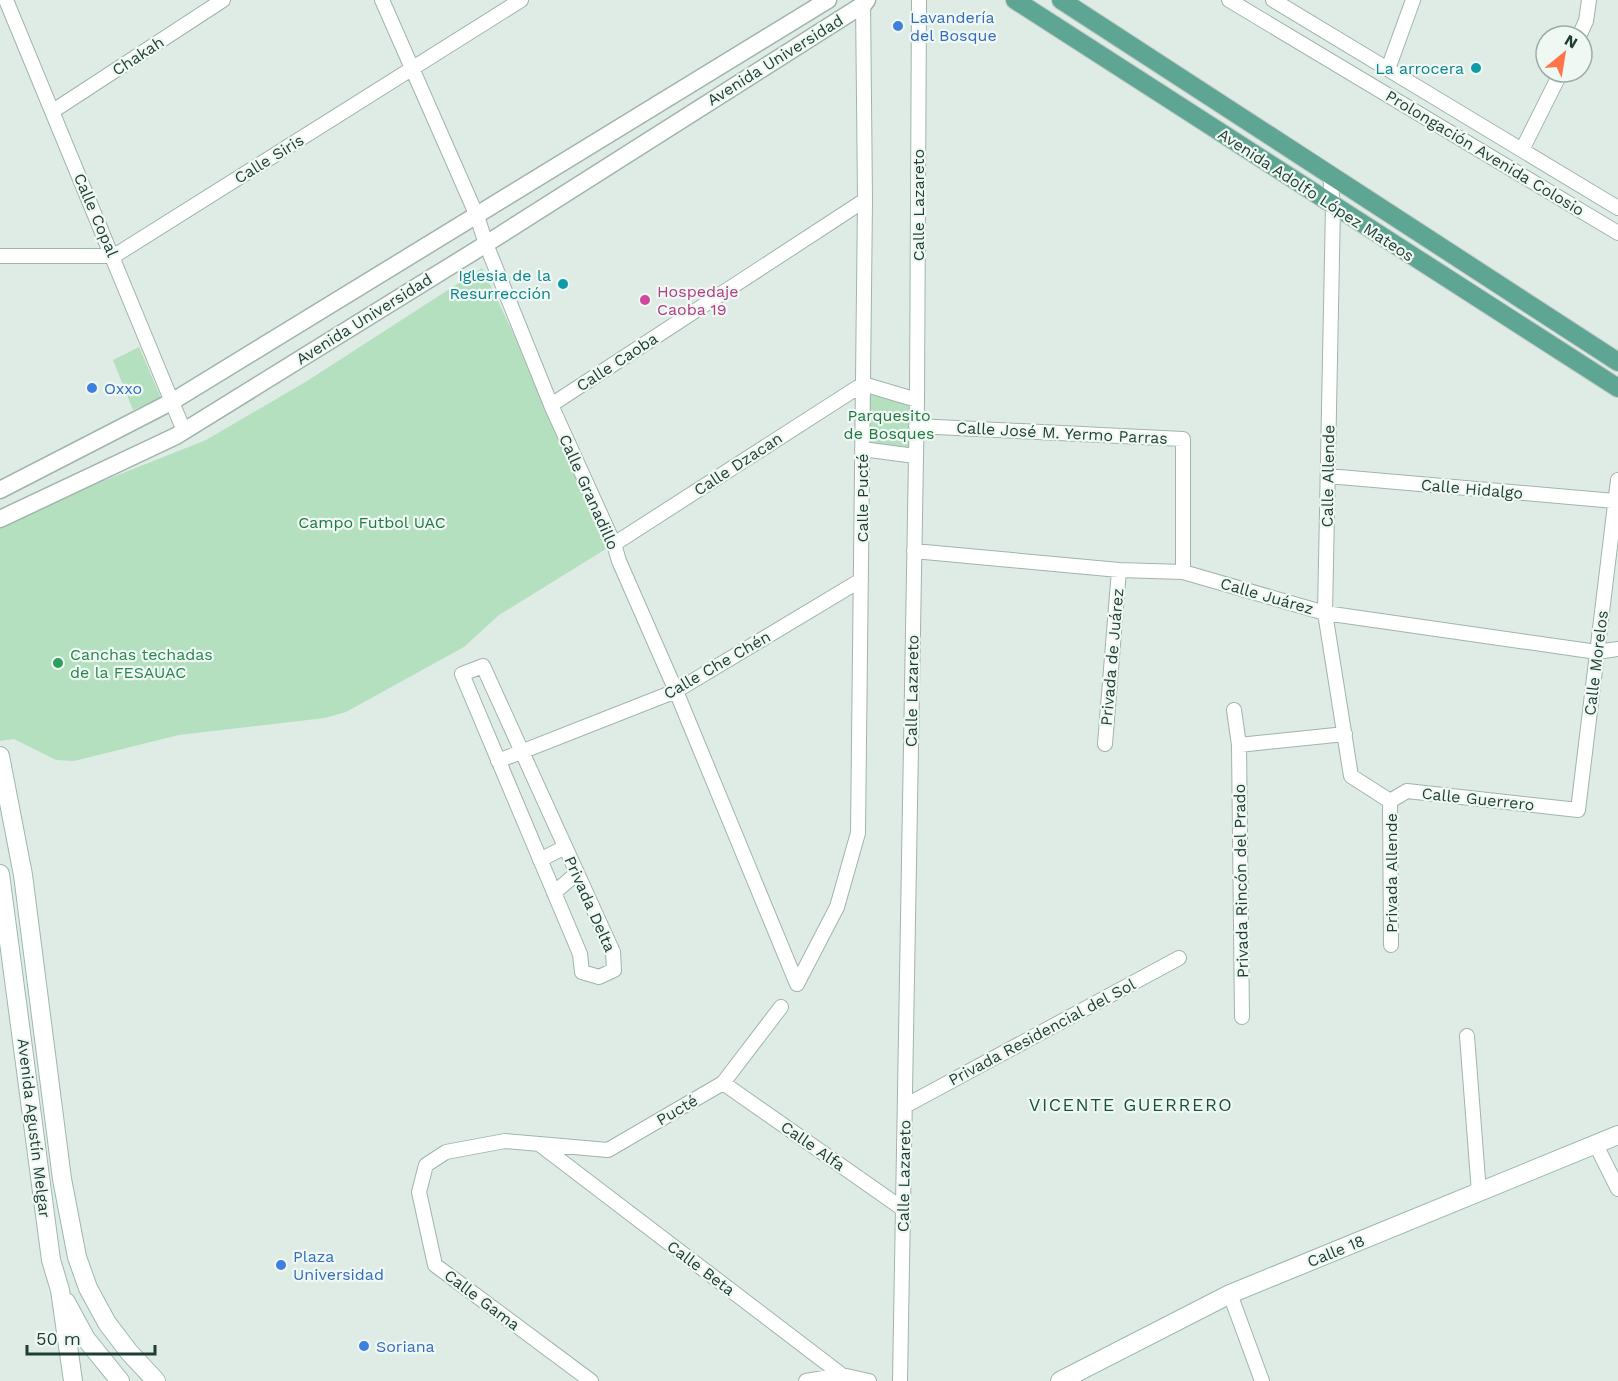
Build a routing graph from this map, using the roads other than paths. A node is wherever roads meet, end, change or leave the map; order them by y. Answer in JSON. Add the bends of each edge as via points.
{"nodes":[{"id":1,"x":6,"y":0,"type":"edge"},
{"id":2,"x":223,"y":0,"type":"edge"},
{"id":3,"x":382,"y":0,"type":"edge"},
{"id":4,"x":521,"y":0,"type":"edge"},
{"id":5,"x":828,"y":0,"type":"edge"},
{"id":6,"x":919,"y":0,"type":"edge"},
{"id":7,"x":1015,"y":0,"type":"edge"},
{"id":8,"x":1062,"y":0,"type":"edge"},
{"id":9,"x":1229,"y":0,"type":"edge"},
{"id":10,"x":1273,"y":0,"type":"edge"},
{"id":11,"x":1413,"y":0,"type":"edge"},
{"id":12,"x":1589,"y":0,"type":"edge"},
{"id":13,"x":865,"y":1,"type":"edge"},
{"id":14,"x":1584,"y":24,"type":"edge"},
{"id":15,"x":412,"y":69,"type":"junction"},
{"id":16,"x":1388,"y":69,"type":"junction"},
{"id":17,"x":1555,"y":84,"type":"edge"},
{"id":18,"x":53,"y":111,"type":"junction"},
{"id":19,"x":1522,"y":150,"type":"junction"},
{"id":20,"x":1330,"y":175,"type":"junction"},
{"id":21,"x":865,"y":200,"type":"junction"},
{"id":22,"x":1333,"y":206,"type":"junction"},
{"id":23,"x":1618,"y":208,"type":"edge"},
{"id":24,"x":477,"y":216,"type":"junction"},
{"id":25,"x":1618,"y":233,"type":"edge"},
{"id":26,"x":486,"y":244,"type":"junction"},
{"id":27,"x":0,"y":256,"type":"edge"},
{"id":28,"x":114,"y":256,"type":"junction"},
{"id":29,"x":1618,"y":362,"type":"edge"},
{"id":30,"x":863,"y":384,"type":"junction"},
{"id":31,"x":1618,"y":388,"type":"edge"},
{"id":32,"x":916,"y":400,"type":"junction"},
{"id":33,"x":173,"y":401,"type":"junction"},
{"id":34,"x":551,"y":405,"type":"junction"},
{"id":35,"x":916,"y":426,"type":"junction"},
{"id":36,"x":184,"y":430,"type":"junction"},
{"id":37,"x":862,"y":449,"type":"junction"},
{"id":38,"x":915,"y":456,"type":"junction"},
{"id":39,"x":1328,"y":476,"type":"junction"},
{"id":40,"x":1618,"y":480,"type":"edge"},
{"id":41,"x":0,"y":490,"type":"edge"},
{"id":42,"x":1616,"y":501,"type":"junction"},
{"id":43,"x":0,"y":519,"type":"edge"},
{"id":44,"x":614,"y":544,"type":"junction"},
{"id":45,"x":914,"y":551,"type":"junction"},
{"id":46,"x":1119,"y":570,"type":"junction"},
{"id":47,"x":1183,"y":572,"type":"junction"},
{"id":48,"x":861,"y":580,"type":"junction"},
{"id":49,"x":1325,"y":613,"type":"junction"},
{"id":50,"x":1618,"y":649,"type":"edge"},
{"id":51,"x":1597,"y":652,"type":"junction"},
{"id":52,"x":676,"y":691,"type":"junction"},
{"id":53,"x":1234,"y":710,"type":"dead end"},
{"id":54,"x":1345,"y":734,"type":"junction"},
{"id":55,"x":1105,"y":744,"type":"dead end"},
{"id":56,"x":1239,"y":745,"type":"junction"},
{"id":57,"x":521,"y":752,"type":"junction"},
{"id":58,"x":0,"y":756,"type":"edge"},
{"id":59,"x":498,"y":761,"type":"junction"},
{"id":60,"x":1390,"y":801,"type":"junction"},
{"id":61,"x":1578,"y":810,"type":"joint"},
{"id":62,"x":565,"y":847,"type":"junction"},
{"id":63,"x":540,"y":860,"type":"junction"},
{"id":64,"x":577,"y":873,"type":"junction"},
{"id":65,"x":0,"y":874,"type":"edge"},
{"id":66,"x":554,"y":893,"type":"junction"},
{"id":67,"x":1391,"y":945,"type":"dead end"},
{"id":68,"x":1179,"y":958,"type":"dead end"},
{"id":69,"x":797,"y":984,"type":"joint"},
{"id":70,"x":781,"y":1007,"type":"dead end"},
{"id":71,"x":1242,"y":1017,"type":"dead end"},
{"id":72,"x":1467,"y":1036,"type":"dead end"},
{"id":73,"x":723,"y":1083,"type":"junction"},
{"id":74,"x":905,"y":1106,"type":"junction"},
{"id":75,"x":1618,"y":1135,"type":"edge"},
{"id":76,"x":539,"y":1144,"type":"junction"},
{"id":77,"x":1596,"y":1145,"type":"junction"},
{"id":78,"x":1618,"y":1189,"type":"edge"},
{"id":79,"x":1479,"y":1193,"type":"junction"},
{"id":80,"x":903,"y":1209,"type":"junction"},
{"id":81,"x":60,"y":1290,"type":"junction"},
{"id":82,"x":1230,"y":1294,"type":"junction"},
{"id":83,"x":842,"y":1375,"type":"junction"},
{"id":84,"x":73,"y":1381,"type":"edge"},
{"id":85,"x":120,"y":1381,"type":"edge"},
{"id":86,"x":156,"y":1381,"type":"edge"},
{"id":87,"x":591,"y":1381,"type":"edge"},
{"id":88,"x":806,"y":1381,"type":"edge"},
{"id":89,"x":869,"y":1381,"type":"edge"},
{"id":90,"x":900,"y":1381,"type":"edge"},
{"id":91,"x":1060,"y":1381,"type":"edge"},
{"id":92,"x":1262,"y":1381,"type":"edge"}],
"edges":[{"from":1,"to":18,"type":"street","name":"Calle Copal"},
{"from":2,"to":18,"type":"street","name":"Chakah"},
{"from":3,"to":15,"type":"street","name":"Calle Granadillo"},
{"from":4,"to":15,"type":"street","name":"Calle Siris"},
{"from":5,"to":24,"type":"street","name":"Avenida Universidad"},
{"from":6,"to":32,"type":"street","name":"Calle Lazareto"},
{"from":7,"to":22,"type":"main road","name":"Avenida Adolfo López Mateos"},
{"from":8,"to":20,"type":"main road","name":"Avenida Adolfo López Mateos"},
{"from":9,"to":25,"type":"street","name":"Prolongación Avenida Colosio"},
{"from":10,"to":16,"type":"street"},
{"from":11,"to":16,"type":"street"},
{"from":12,"to":14,"type":"street"},
{"from":13,"to":21,"type":"street","name":"Calle Pucté"},
{"from":13,"to":26,"type":"street","name":"Avenida Universidad"},
{"from":15,"to":24,"type":"street","name":"Calle Granadillo"},
{"from":15,"to":28,"type":"street","name":"Calle Siris"},
{"from":16,"to":19,"type":"street"},
{"from":17,"to":19,"type":"street"},
{"from":18,"to":28,"type":"street","name":"Calle Copal"},
{"from":19,"to":23,"type":"street"},
{"from":20,"to":22,"type":"street","name":"Calle Allende"},
{"from":20,"to":29,"type":"main road","name":"Avenida Adolfo López Mateos"},
{"from":21,"to":30,"type":"street","name":"Calle Pucté"},
{"from":21,"to":34,"type":"street","name":"Calle Caoba"},
{"from":22,"to":31,"type":"main road","name":"Avenida Adolfo López Mateos"},
{"from":22,"to":39,"type":"street","name":"Calle Allende"},
{"from":24,"to":26,"type":"street","name":"Calle Granadillo"},
{"from":24,"to":33,"type":"street","name":"Avenida Universidad"},
{"from":26,"to":34,"type":"street","name":"Calle Granadillo"},
{"from":26,"to":36,"type":"street","name":"Avenida Universidad"},
{"from":27,"to":28,"type":"street"},
{"from":28,"to":33,"type":"street","name":"Calle Copal"},
{"from":30,"to":32,"type":"street"},
{"from":30,"to":37,"type":"street","name":"Calle Pucté"},
{"from":30,"to":44,"type":"street","name":"Calle Dzacan"},
{"from":32,"to":35,"type":"street","name":"Calle Lazareto"},
{"from":33,"to":36,"type":"street","name":"Calle Copal"},
{"from":33,"to":41,"type":"street","name":"Avenida Universidad"},
{"from":34,"to":44,"type":"street","name":"Calle Granadillo"},
{"from":35,"to":38,"type":"street","name":"Calle Lazareto"},
{"from":35,"to":47,"type":"street","name":"Calle José M. Yermo Parras","via":[[1184,439]]},
{"from":36,"to":43,"type":"street","name":"Avenida Universidad"},
{"from":37,"to":38,"type":"street"},
{"from":37,"to":48,"type":"street","name":"Calle Pucté"},
{"from":38,"to":45,"type":"street","name":"Calle Lazareto"},
{"from":39,"to":42,"type":"street","name":"Calle Hidalgo"},
{"from":39,"to":49,"type":"street","name":"Calle Allende"},
{"from":40,"to":42,"type":"street","name":"Calle Morelos"},
{"from":42,"to":51,"type":"street","name":"Calle Morelos"},
{"from":44,"to":52,"type":"street","name":"Calle Granadillo"},
{"from":45,"to":46,"type":"street","name":"Calle Juárez"},
{"from":45,"to":74,"type":"street","name":"Calle Lazareto"},
{"from":46,"to":47,"type":"street","name":"Calle Juárez"},
{"from":46,"to":55,"type":"street","name":"Privada de Juárez"},
{"from":47,"to":49,"type":"street","name":"Calle Juárez"},
{"from":48,"to":52,"type":"street","name":"Calle Che Chén"},
{"from":48,"to":69,"type":"street","name":"Calle Pucté","via":[[858,832],[837,907]]},
{"from":49,"to":51,"type":"street","name":"Calle Juárez"},
{"from":49,"to":54,"type":"street","name":"Calle Allende"},
{"from":50,"to":51,"type":"street","name":"Calle Juárez"},
{"from":51,"to":61,"type":"street","name":"Calle Morelos"},
{"from":52,"to":57,"type":"street","name":"Calle Che Chén"},
{"from":52,"to":69,"type":"street","name":"Calle Granadillo"},
{"from":53,"to":56,"type":"street","name":"Privada Rincón del Prado"},
{"from":54,"to":56,"type":"street"},
{"from":54,"to":60,"type":"street","name":"Calle Allende","via":[[1351,776]]},
{"from":56,"to":71,"type":"street","name":"Privada Rincón del Prado"},
{"from":57,"to":59,"type":"street","name":"Calle Che Chén"},
{"from":57,"to":59,"type":"street","name":"Privada Delta","via":[[483,666],[462,674]]},
{"from":57,"to":62,"type":"street","name":"Privada Delta"},
{"from":58,"to":86,"type":"main road","name":"Avenida Agustín Melgar","via":[[24,882],[62,1179],[77,1257],[107,1323]]},
{"from":59,"to":63,"type":"street","name":"Privada Delta"},
{"from":60,"to":61,"type":"street","name":"Calle Guerrero","via":[[1407,791]]},
{"from":60,"to":67,"type":"street","name":"Privada Allende"},
{"from":62,"to":63,"type":"street"},
{"from":62,"to":64,"type":"street","name":"Privada Delta"},
{"from":63,"to":66,"type":"street","name":"Privada Delta"},
{"from":64,"to":66,"type":"street"},
{"from":64,"to":66,"type":"street","name":"Privada Delta","via":[[613,952],[614,970],[599,977],[582,972],[580,954]]},
{"from":65,"to":81,"type":"main road","name":"Avenida Agustín Melgar","via":[[51,1260]]},
{"from":68,"to":74,"type":"street","name":"Privada Residencial del Sol"},
{"from":70,"to":73,"type":"street","name":"Pucté"},
{"from":72,"to":79,"type":"street"},
{"from":73,"to":76,"type":"street","name":"Pucté","via":[[608,1150]]},
{"from":73,"to":80,"type":"street","name":"Calle Alfa"},
{"from":74,"to":80,"type":"street","name":"Calle Lazareto"},
{"from":75,"to":77,"type":"main road","name":"Calle 18"},
{"from":76,"to":83,"type":"street","name":"Calle Beta"},
{"from":76,"to":87,"type":"street","name":"Calle Gama","via":[[505,1141],[446,1152],[426,1165],[418,1192],[435,1265]]},
{"from":77,"to":78,"type":"street"},
{"from":77,"to":79,"type":"main road","name":"Calle 18"},
{"from":79,"to":82,"type":"main road","name":"Calle 18"},
{"from":80,"to":90,"type":"street","name":"Calle Lazareto"},
{"from":81,"to":84,"type":"main road","name":"Avenida Agustín Melgar"},
{"from":81,"to":85,"type":"main road","via":[[86,1339]]},
{"from":82,"to":91,"type":"main road","name":"Calle 18"},
{"from":82,"to":92,"type":"street"},
{"from":83,"to":88,"type":"street"},
{"from":83,"to":89,"type":"street","name":"Calle Beta"}]}
